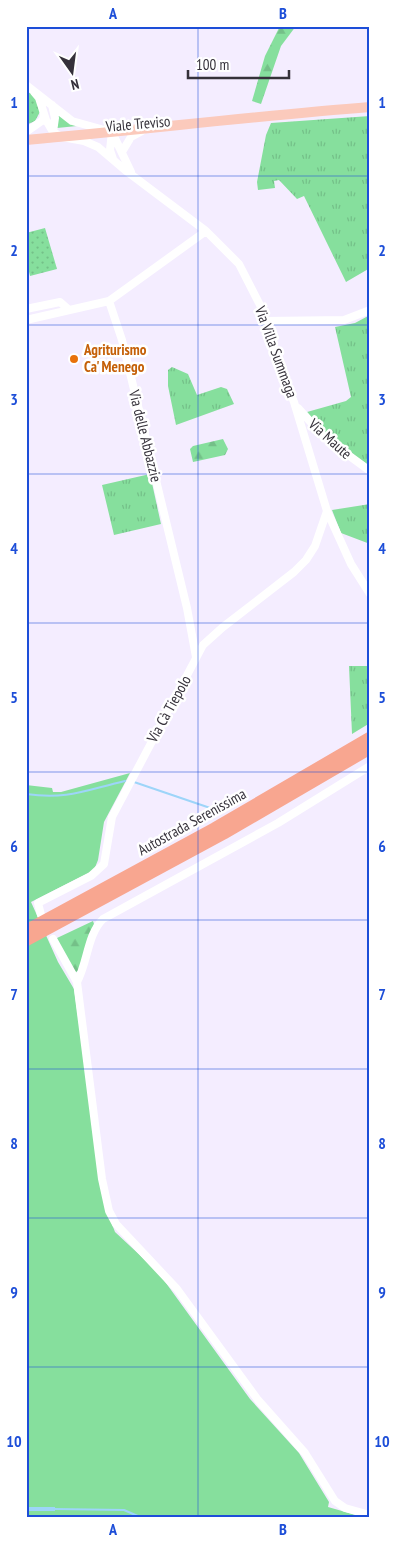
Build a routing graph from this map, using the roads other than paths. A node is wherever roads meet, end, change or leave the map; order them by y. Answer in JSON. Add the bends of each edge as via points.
{"nodes":[{"id":1,"x":26,"y":85,"type":"edge"},
{"id":2,"x":34,"y":92,"type":"junction"},
{"id":3,"x":52,"y":105,"type":"junction"},
{"id":4,"x":370,"y":107,"type":"edge"},
{"id":5,"x":44,"y":114,"type":"junction"},
{"id":6,"x":223,"y":120,"type":"junction"},
{"id":7,"x":161,"y":122,"type":"junction"},
{"id":8,"x":96,"y":128,"type":"junction"},
{"id":9,"x":144,"y":130,"type":"junction"},
{"id":10,"x":112,"y":132,"type":"junction"},
{"id":11,"x":57,"y":134,"type":"junction"},
{"id":12,"x":26,"y":136,"type":"edge"},
{"id":13,"x":122,"y":152,"type":"junction"},
{"id":14,"x":113,"y":159,"type":"junction"},
{"id":15,"x":132,"y":174,"type":"junction"},
{"id":16,"x":206,"y":231,"type":"junction"},
{"id":17,"x":109,"y":301,"type":"junction"},
{"id":18,"x":26,"y":309,"type":"edge"},
{"id":19,"x":68,"y":310,"type":"junction"},
{"id":20,"x":370,"y":310,"type":"edge"},
{"id":21,"x":26,"y":320,"type":"edge"},
{"id":22,"x":265,"y":321,"type":"junction"},
{"id":23,"x":294,"y":402,"type":"junction"},
{"id":24,"x":317,"y":430,"type":"junction"},
{"id":25,"x":304,"y":436,"type":"junction"},
{"id":26,"x":370,"y":471,"type":"edge"},
{"id":27,"x":327,"y":511,"type":"junction"},
{"id":28,"x":370,"y":594,"type":"edge"},
{"id":29,"x":197,"y":658,"type":"junction"},
{"id":30,"x":370,"y":737,"type":"edge"},
{"id":31,"x":370,"y":748,"type":"edge"},
{"id":32,"x":370,"y":766,"type":"edge"},
{"id":33,"x":42,"y":915,"type":"dead end"},
{"id":34,"x":26,"y":930,"type":"edge"},
{"id":35,"x":53,"y":939,"type":"dead end"},
{"id":36,"x":26,"y":941,"type":"edge"},
{"id":37,"x":77,"y":982,"type":"junction"},
{"id":38,"x":370,"y":1515,"type":"edge"}],
"edges":[{"from":1,"to":2,"type":"street"},
{"from":2,"to":3,"type":"street"},
{"from":2,"to":5,"type":"street"},
{"from":3,"to":8,"type":"street","via":[[72,121]]},
{"from":3,"to":11,"type":"street"},
{"from":4,"to":6,"type":"main road","name":"Viale Treviso"},
{"from":5,"to":11,"type":"street"},
{"from":5,"to":12,"type":"street","via":[[43,120]]},
{"from":6,"to":7,"type":"main road","name":"Viale Treviso"},
{"from":6,"to":9,"type":"main road","name":"Viale Treviso"},
{"from":7,"to":8,"type":"main road","name":"Viale Treviso"},
{"from":7,"to":10,"type":"street"},
{"from":8,"to":10,"type":"street"},
{"from":8,"to":11,"type":"main road","name":"Viale Treviso"},
{"from":9,"to":10,"type":"main road","name":"Viale Treviso"},
{"from":9,"to":13,"type":"street","via":[[131,137]]},
{"from":10,"to":11,"type":"main road","name":"Viale Treviso"},
{"from":10,"to":13,"type":"street"},
{"from":10,"to":14,"type":"street","via":[[110,150]]},
{"from":11,"to":12,"type":"main road"},
{"from":11,"to":14,"type":"street","name":"Via Villa Summaga","via":[[91,143]]},
{"from":13,"to":15,"type":"street"},
{"from":14,"to":15,"type":"street","name":"Via Villa Summaga"},
{"from":15,"to":16,"type":"street","name":"Via Villa Summaga"},
{"from":16,"to":17,"type":"street"},
{"from":16,"to":22,"type":"street","name":"Via Villa Summaga","via":[[239,264]]},
{"from":17,"to":19,"type":"street"},
{"from":17,"to":29,"type":"street","name":"Via delle Abbazzie","via":[[127,360]]},
{"from":18,"to":19,"type":"street","via":[[60,302]]},
{"from":19,"to":21,"type":"street"},
{"from":20,"to":22,"type":"street","via":[[344,320]]},
{"from":22,"to":23,"type":"street","name":"Via Villa Summaga"},
{"from":23,"to":24,"type":"street","name":"Via Maute"},
{"from":23,"to":25,"type":"street","name":"Via Villa Summaga"},
{"from":24,"to":25,"type":"street"},
{"from":24,"to":26,"type":"street","name":"Via Maute","via":[[341,452]]},
{"from":25,"to":27,"type":"street","name":"Via Villa Summaga"},
{"from":27,"to":28,"type":"street","name":"Via Villa Summaga"},
{"from":27,"to":29,"type":"street","name":"Via Cà Tiepolo","via":[[315,546],[306,560],[210,638]]},
{"from":29,"to":33,"type":"street","name":"Via Cà Tiepolo","via":[[112,817],[104,864],[91,876],[38,903]]},
{"from":30,"to":34,"type":"highway","name":"Autostrada Serenissima","via":[[214,828]]},
{"from":31,"to":36,"type":"highway","name":"Autostrada Serenissima","via":[[224,834]]},
{"from":32,"to":37,"type":"street","via":[[278,824],[103,919],[97,926]]},
{"from":35,"to":37,"type":"street"},
{"from":37,"to":38,"type":"street","via":[[102,1179],[116,1224],[177,1289],[258,1400],[305,1453],[335,1501],[345,1508]]}]}
